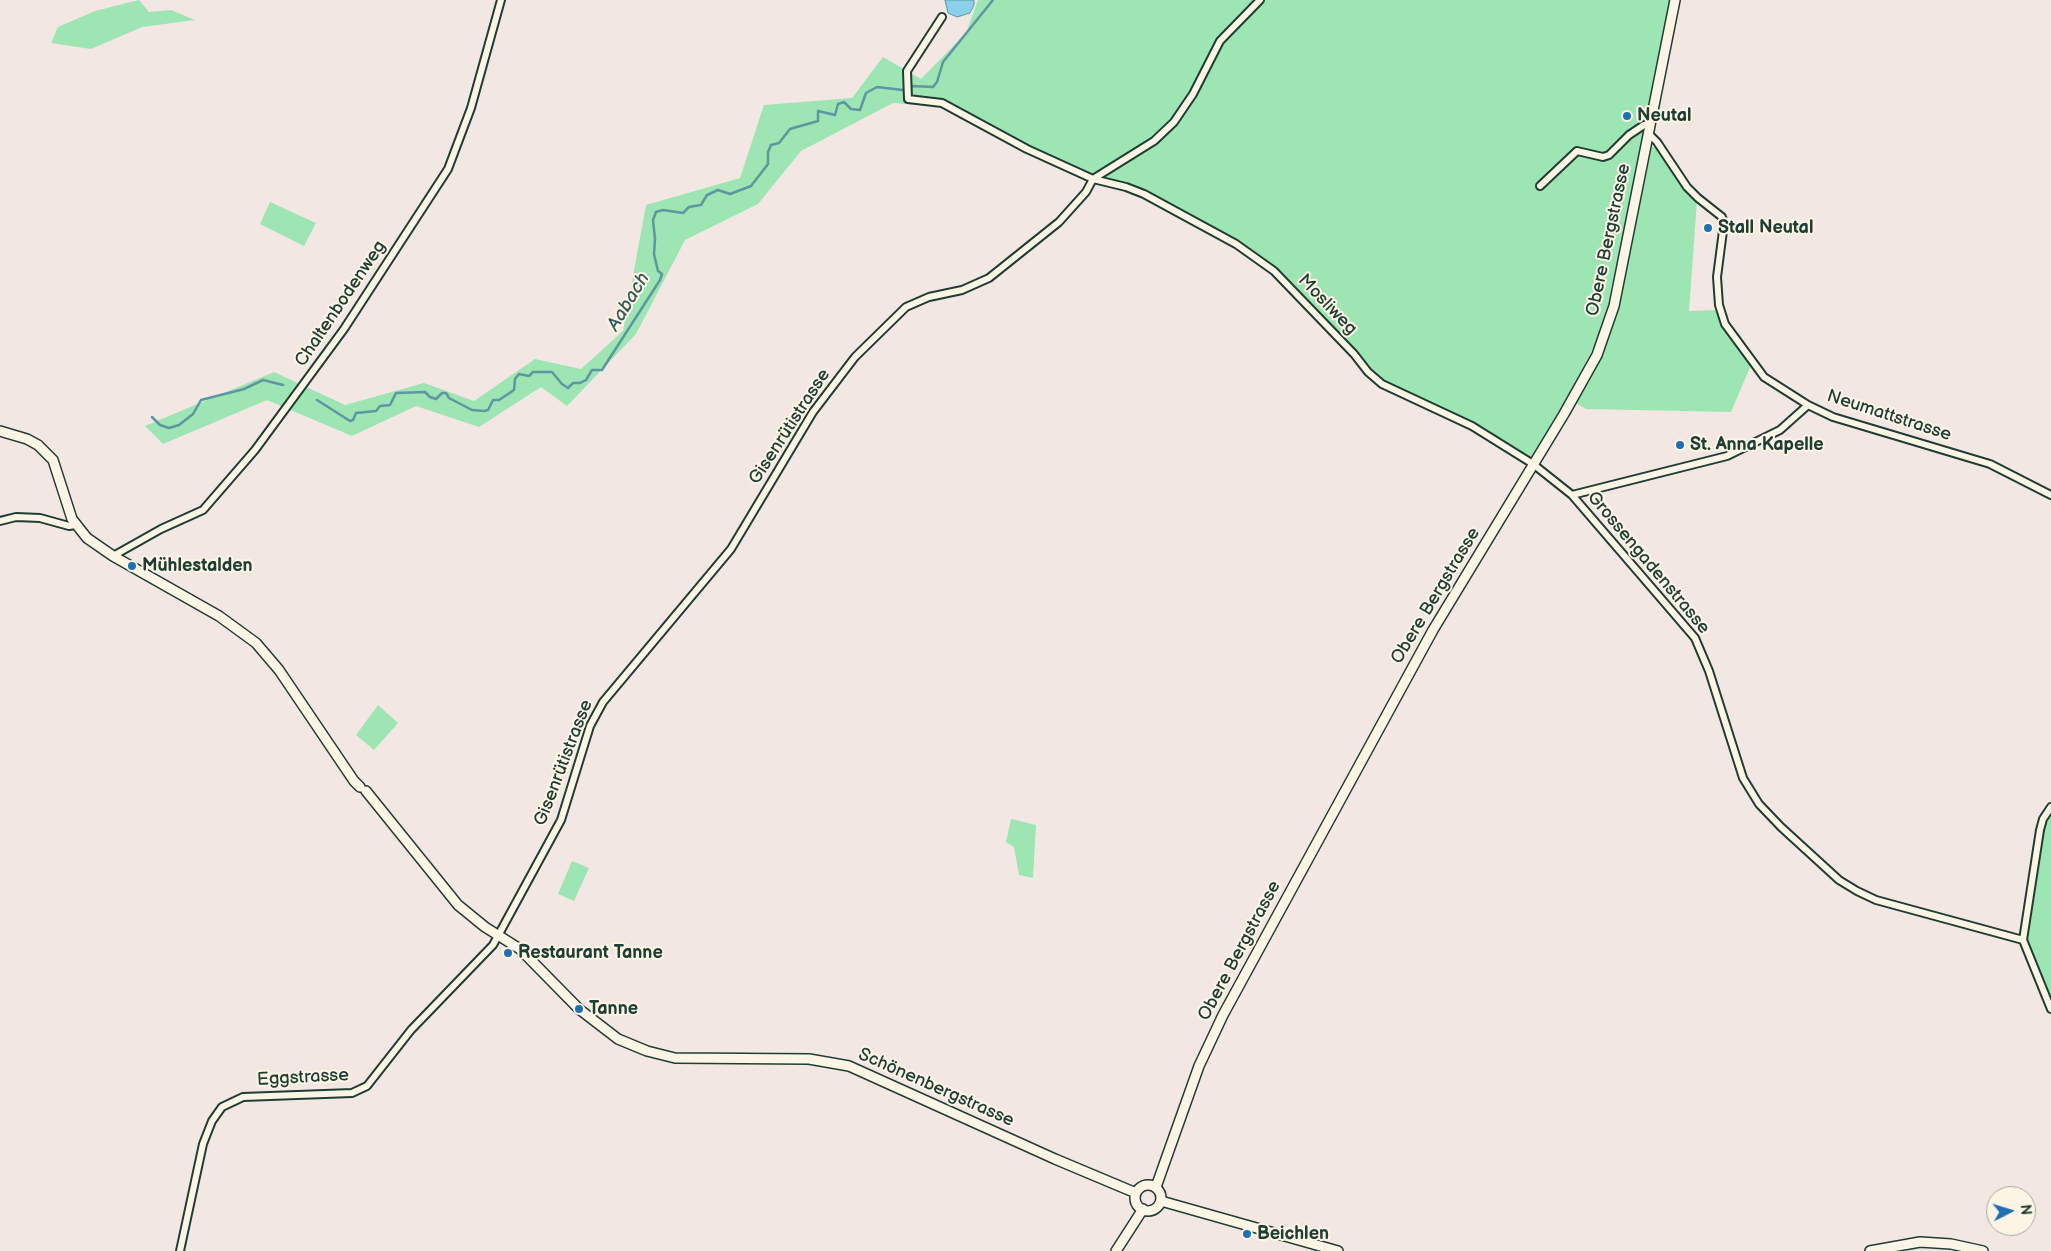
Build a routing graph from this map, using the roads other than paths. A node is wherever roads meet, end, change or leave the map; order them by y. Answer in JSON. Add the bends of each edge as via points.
{"nodes":[{"id":1,"x":501,"y":0,"type":"edge"},
{"id":2,"x":1260,"y":0,"type":"edge"},
{"id":3,"x":1675,"y":0,"type":"edge"},
{"id":4,"x":942,"y":17,"type":"dead end"},
{"id":5,"x":1650,"y":129,"type":"junction"},
{"id":6,"x":1092,"y":179,"type":"junction"},
{"id":7,"x":1540,"y":186,"type":"dead end"},
{"id":8,"x":1808,"y":405,"type":"junction"},
{"id":9,"x":0,"y":431,"type":"edge"},
{"id":10,"x":1533,"y":464,"type":"junction"},
{"id":11,"x":1572,"y":495,"type":"junction"},
{"id":12,"x":2051,"y":495,"type":"edge"},
{"id":13,"x":0,"y":522,"type":"edge"},
{"id":14,"x":75,"y":526,"type":"junction"},
{"id":15,"x":113,"y":556,"type":"junction"},
{"id":16,"x":2051,"y":807,"type":"edge"},
{"id":17,"x":500,"y":935,"type":"junction"},
{"id":18,"x":2022,"y":940,"type":"junction"},
{"id":19,"x":2051,"y":1009,"type":"edge"},
{"id":20,"x":1156,"y":1187,"type":"junction"},
{"id":21,"x":1136,"y":1193,"type":"junction"},
{"id":22,"x":1161,"y":1201,"type":"junction"},
{"id":23,"x":1143,"y":1209,"type":"junction"},
{"id":24,"x":180,"y":1251,"type":"edge"},
{"id":25,"x":1116,"y":1251,"type":"edge"},
{"id":26,"x":1338,"y":1251,"type":"edge"},
{"id":27,"x":1870,"y":1251,"type":"edge"},
{"id":28,"x":1983,"y":1251,"type":"edge"}],
"edges":[{"from":1,"to":15,"type":"street","name":"Chaltenbodenweg","via":[[471,108],[451,161],[344,330],[255,450],[203,510]]},
{"from":2,"to":6,"type":"street","name":"Gisenrütistrasse","via":[[1220,41],[1193,94],[1174,122],[1154,141]]},
{"from":3,"to":5,"type":"street","name":"Obere Bergstrasse"},
{"from":4,"to":6,"type":"street","name":"Mosliweg","via":[[907,71],[908,98],[942,103],[1027,149]]},
{"from":5,"to":7,"type":"street","via":[[1644,126],[1629,134],[1613,152],[1603,157],[1577,151]]},
{"from":5,"to":8,"type":"street","name":"Neumattstrasse","via":[[1687,186],[1722,217],[1717,277],[1719,305],[1725,324],[1764,377]]},
{"from":5,"to":10,"type":"street","name":"Obere Bergstrasse","via":[[1607,329],[1586,376]]},
{"from":6,"to":10,"type":"street","name":"Mosliweg","via":[[1144,194],[1236,244],[1274,272],[1382,384],[1472,426]]},
{"from":6,"to":17,"type":"street","name":"Gisenrütistrasse","via":[[1086,192],[1059,222],[989,278],[906,307],[855,357],[813,412],[731,549],[603,702],[590,726],[561,820]]},
{"from":8,"to":11,"type":"street","via":[[1780,430],[1726,456]]},
{"from":8,"to":12,"type":"street","name":"Neumattstrasse","via":[[1833,417],[1990,464]]},
{"from":9,"to":14,"type":"street","via":[[26,438],[53,460]]},
{"from":10,"to":11,"type":"street","name":"Grossengadenstrasse"},
{"from":10,"to":20,"type":"street","name":"Obere Bergstrasse","via":[[1424,647],[1219,1023],[1199,1066]]},
{"from":11,"to":18,"type":"street","name":"Grossengadenstrasse","via":[[1695,638],[1709,671],[1743,778],[1759,804],[1781,827],[1839,880],[1876,900]]},
{"from":13,"to":14,"type":"street","via":[[40,518]]},
{"from":14,"to":15,"type":"street","name":"Schönenbergstrasse"},
{"from":15,"to":17,"type":"street","name":"Schönenbergstrasse","via":[[219,616],[256,643],[279,670],[354,781],[458,906]]},
{"from":16,"to":18,"type":"street","via":[[2040,830]]},
{"from":17,"to":21,"type":"street","name":"Schönenbergstrasse","via":[[532,960],[587,1017],[618,1039],[663,1055],[712,1060],[809,1059],[849,1066]]},
{"from":17,"to":24,"type":"street","name":"Eggstrasse","via":[[411,1030],[367,1086],[352,1093],[243,1097],[222,1107],[212,1121],[203,1144]]},
{"from":18,"to":19,"type":"street"},
{"from":20,"to":21,"type":"street","via":[[1145,1185]]},
{"from":20,"to":22,"type":"street","via":[[1161,1193]]},
{"from":21,"to":23,"type":"street","via":[[1136,1202]]},
{"from":22,"to":23,"type":"street","via":[[1154,1210]]},
{"from":22,"to":26,"type":"street"},
{"from":23,"to":25,"type":"street"},
{"from":27,"to":28,"type":"street","via":[[1920,1242],[1952,1244]]}]}
